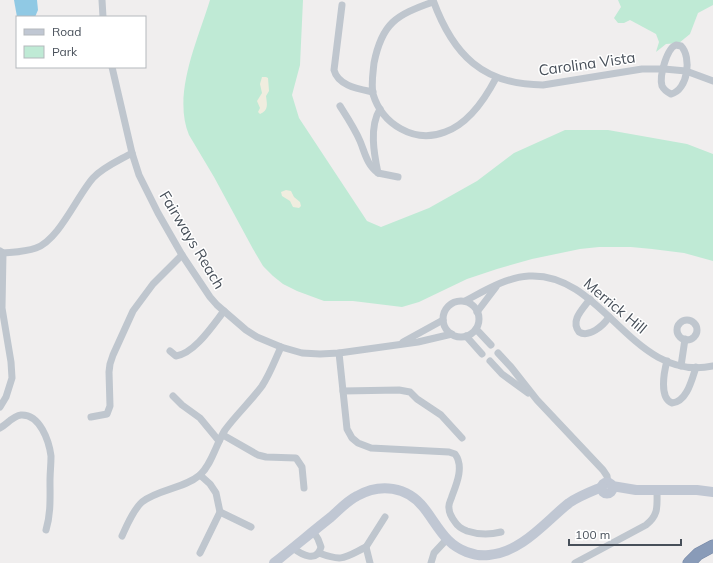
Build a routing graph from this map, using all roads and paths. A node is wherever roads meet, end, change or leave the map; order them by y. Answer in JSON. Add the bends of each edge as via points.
{"nodes":[{"id":1,"x":102,"y":0,"type":"edge"},
{"id":2,"x":433,"y":1,"type":"edge"},
{"id":3,"x":342,"y":5,"type":"dead end"},
{"id":4,"x":103,"y":16,"type":"edge"},
{"id":5,"x":112,"y":68,"type":"edge"},
{"id":6,"x":664,"y":69,"type":"junction"},
{"id":7,"x":686,"y":71,"type":"junction"},
{"id":8,"x":496,"y":78,"type":"junction"},
{"id":9,"x":713,"y":81,"type":"edge"},
{"id":10,"x":373,"y":92,"type":"junction"},
{"id":11,"x":340,"y":106,"type":"dead end"},
{"id":12,"x":380,"y":109,"type":"junction"},
{"id":13,"x":132,"y":153,"type":"junction"},
{"id":14,"x":378,"y":173,"type":"junction"},
{"id":15,"x":398,"y":177,"type":"dead end"},
{"id":16,"x":1,"y":252,"type":"edge"},
{"id":17,"x":182,"y":255,"type":"junction"},
{"id":18,"x":497,"y":285,"type":"junction"},
{"id":19,"x":590,"y":299,"type":"junction"},
{"id":20,"x":464,"y":301,"type":"junction"},
{"id":21,"x":224,"y":312,"type":"junction"},
{"id":22,"x":477,"y":312,"type":"junction"},
{"id":23,"x":608,"y":318,"type":"junction"},
{"id":24,"x":443,"y":320,"type":"junction"},
{"id":25,"x":476,"y":329,"type":"junction"},
{"id":26,"x":452,"y":334,"type":"junction"},
{"id":27,"x":466,"y":336,"type":"junction"},
{"id":28,"x":685,"y":339,"type":"dead end"},
{"id":29,"x":400,"y":344,"type":"junction"},
{"id":30,"x":491,"y":345,"type":"dead end"},
{"id":31,"x":281,"y":347,"type":"junction"},
{"id":32,"x":170,"y":351,"type":"dead end"},
{"id":33,"x":339,"y":353,"type":"junction"},
{"id":34,"x":498,"y":353,"type":"dead end"},
{"id":35,"x":482,"y":354,"type":"dead end"},
{"id":36,"x":490,"y":361,"type":"dead end"},
{"id":37,"x":666,"y":361,"type":"junction"},
{"id":38,"x":681,"y":366,"type":"junction"},
{"id":39,"x":713,"y":366,"type":"edge"},
{"id":40,"x":696,"y":367,"type":"junction"},
{"id":41,"x":343,"y":391,"type":"junction"},
{"id":42,"x":173,"y":396,"type":"dead end"},
{"id":43,"x":537,"y":400,"type":"junction"},
{"id":44,"x":0,"y":407,"type":"edge"},
{"id":45,"x":91,"y":417,"type":"dead end"},
{"id":46,"x":0,"y":428,"type":"edge"},
{"id":47,"x":221,"y":438,"type":"junction"},
{"id":48,"x":462,"y":438,"type":"dead end"},
{"id":49,"x":200,"y":474,"type":"junction"},
{"id":50,"x":607,"y":487,"type":"junction"},
{"id":51,"x":304,"y":488,"type":"dead end"},
{"id":52,"x":657,"y":491,"type":"junction"},
{"id":53,"x":713,"y":492,"type":"edge"},
{"id":54,"x":220,"y":512,"type":"junction"},
{"id":55,"x":385,"y":517,"type":"dead end"},
{"id":56,"x":252,"y":527,"type":"dead end"},
{"id":57,"x":46,"y":530,"type":"dead end"},
{"id":58,"x":313,"y":531,"type":"junction"},
{"id":59,"x":501,"y":532,"type":"dead end"},
{"id":60,"x":122,"y":536,"type":"dead end"},
{"id":61,"x":447,"y":539,"type":"junction"},
{"id":62,"x":713,"y":546,"type":"edge"},
{"id":63,"x":366,"y":547,"type":"junction"},
{"id":64,"x":293,"y":548,"type":"junction"},
{"id":65,"x":319,"y":552,"type":"junction"},
{"id":66,"x":713,"y":552,"type":"edge"},
{"id":67,"x":200,"y":553,"type":"dead end"},
{"id":68,"x":274,"y":563,"type":"edge"},
{"id":69,"x":370,"y":563,"type":"edge"},
{"id":70,"x":431,"y":563,"type":"edge"},
{"id":71,"x":576,"y":563,"type":"edge"},
{"id":72,"x":690,"y":563,"type":"edge"}],
"edges":[{"from":1,"to":4,"type":"street"},
{"from":2,"to":8,"type":"street","name":"Carolina Vista","via":[[461,52],[471,62]]},
{"from":2,"to":10,"type":"street","via":[[400,16],[381,37],[372,76]]},
{"from":3,"to":10,"type":"street","via":[[335,75],[347,85]]},
{"from":5,"to":13,"type":"street","name":"Fairways Reach"},
{"from":6,"to":7,"type":"street","name":"Carolina Vista"},
{"from":6,"to":7,"type":"street","via":[[672,47],[681,46],[686,52]]},
{"from":6,"to":7,"type":"street","via":[[662,87],[671,94],[678,92],[682,87]]},
{"from":6,"to":8,"type":"street","name":"Carolina Vista","via":[[642,69],[543,85],[527,85]]},
{"from":7,"to":9,"type":"street","name":"Carolina Vista"},
{"from":8,"to":12,"type":"street","via":[[467,118],[444,133],[425,136],[404,131]]},
{"from":10,"to":12,"type":"street"},
{"from":11,"to":14,"type":"street","via":[[372,169]]},
{"from":12,"to":14,"type":"street","via":[[376,115],[374,130],[374,155]]},
{"from":13,"to":16,"type":"street","via":[[94,176],[54,236],[45,244],[25,251]]},
{"from":13,"to":17,"type":"street","name":"Fairways Reach","via":[[158,213]]},
{"from":14,"to":15,"type":"street"},
{"from":16,"to":44,"type":"street","via":[[2,308],[12,378]]},
{"from":17,"to":21,"type":"street","name":"Fairways Reach","via":[[210,297]]},
{"from":17,"to":45,"type":"street","via":[[145,293],[134,312],[110,364],[110,406],[107,414]]},
{"from":18,"to":19,"type":"street","name":"Merrick Hill","via":[[529,276],[547,277],[568,285]]},
{"from":18,"to":20,"type":"street","name":"Merrick Hill"},
{"from":18,"to":22,"type":"street"},
{"from":19,"to":23,"type":"street","name":"Merrick Hill"},
{"from":19,"to":23,"type":"street","via":[[576,321],[579,332],[585,334],[592,331]]},
{"from":20,"to":22,"type":"street","via":[[470,303]]},
{"from":20,"to":24,"type":"street","via":[[449,305]]},
{"from":21,"to":31,"type":"street","name":"Fairways Reach","via":[[257,338]]},
{"from":21,"to":32,"type":"street","via":[[196,345],[181,355],[176,356]]},
{"from":22,"to":25,"type":"street","via":[[479,320]]},
{"from":23,"to":37,"type":"street","name":"Merrick Hill","via":[[637,343]]},
{"from":24,"to":26,"type":"street","via":[[444,326]]},
{"from":24,"to":29,"type":"street","name":"Fairways Reach"},
{"from":25,"to":27,"type":"street"},
{"from":25,"to":30,"type":"street"},
{"from":26,"to":27,"type":"street","name":"Fairways Reach"},
{"from":26,"to":29,"type":"street","name":"Fairways Reach"},
{"from":27,"to":35,"type":"street"},
{"from":28,"to":38,"type":"street"},
{"from":29,"to":33,"type":"street","name":"Fairways Reach"},
{"from":31,"to":33,"type":"street","name":"Fairways Reach","via":[[302,353]]},
{"from":31,"to":47,"type":"street","via":[[268,376]]},
{"from":33,"to":41,"type":"street"},
{"from":34,"to":43,"type":"street"},
{"from":36,"to":43,"type":"street","via":[[502,374]]},
{"from":37,"to":38,"type":"street","name":"Merrick Hill"},
{"from":37,"to":40,"type":"street","via":[[665,396],[666,400],[672,403],[682,398]]},
{"from":38,"to":40,"type":"street","name":"Merrick Hill"},
{"from":39,"to":40,"type":"street","name":"Merrick Hill"},
{"from":41,"to":48,"type":"street","via":[[410,392],[441,415]]},
{"from":41,"to":59,"type":"street","via":[[347,429],[352,438],[371,448],[453,453],[457,457],[459,467],[449,504],[449,514],[458,527],[474,534]]},
{"from":42,"to":47,"type":"street"},
{"from":43,"to":50,"type":"street","via":[[603,470]]},
{"from":46,"to":57,"type":"street","via":[[22,415],[33,419],[43,430],[50,456],[51,509]]},
{"from":47,"to":49,"type":"street"},
{"from":47,"to":51,"type":"street","via":[[262,456],[296,458],[302,466]]},
{"from":49,"to":54,"type":"street","via":[[216,493]]},
{"from":49,"to":60,"type":"street","via":[[181,486],[142,502]]},
{"from":50,"to":52,"type":"street"},
{"from":50,"to":61,"type":"street","via":[[570,503],[519,545],[498,554],[477,555],[465,551]]},
{"from":52,"to":53,"type":"street"},
{"from":52,"to":71,"type":"street","via":[[656,512],[651,521]]},
{"from":54,"to":56,"type":"street"},
{"from":54,"to":67,"type":"street"},
{"from":55,"to":63,"type":"street"},
{"from":58,"to":61,"type":"street","via":[[355,496],[384,487],[404,491],[413,496]]},
{"from":58,"to":64,"type":"street"},
{"from":58,"to":65,"type":"street","via":[[321,547]]},
{"from":61,"to":70,"type":"street","via":[[434,553]]},
{"from":62,"to":72,"type":"highway","via":[[698,554]]},
{"from":63,"to":65,"type":"street","via":[[338,559]]},
{"from":63,"to":69,"type":"street"},
{"from":64,"to":65,"type":"street","via":[[308,558]]},
{"from":64,"to":68,"type":"street"},
{"from":66,"to":72,"type":"highway"}]}
